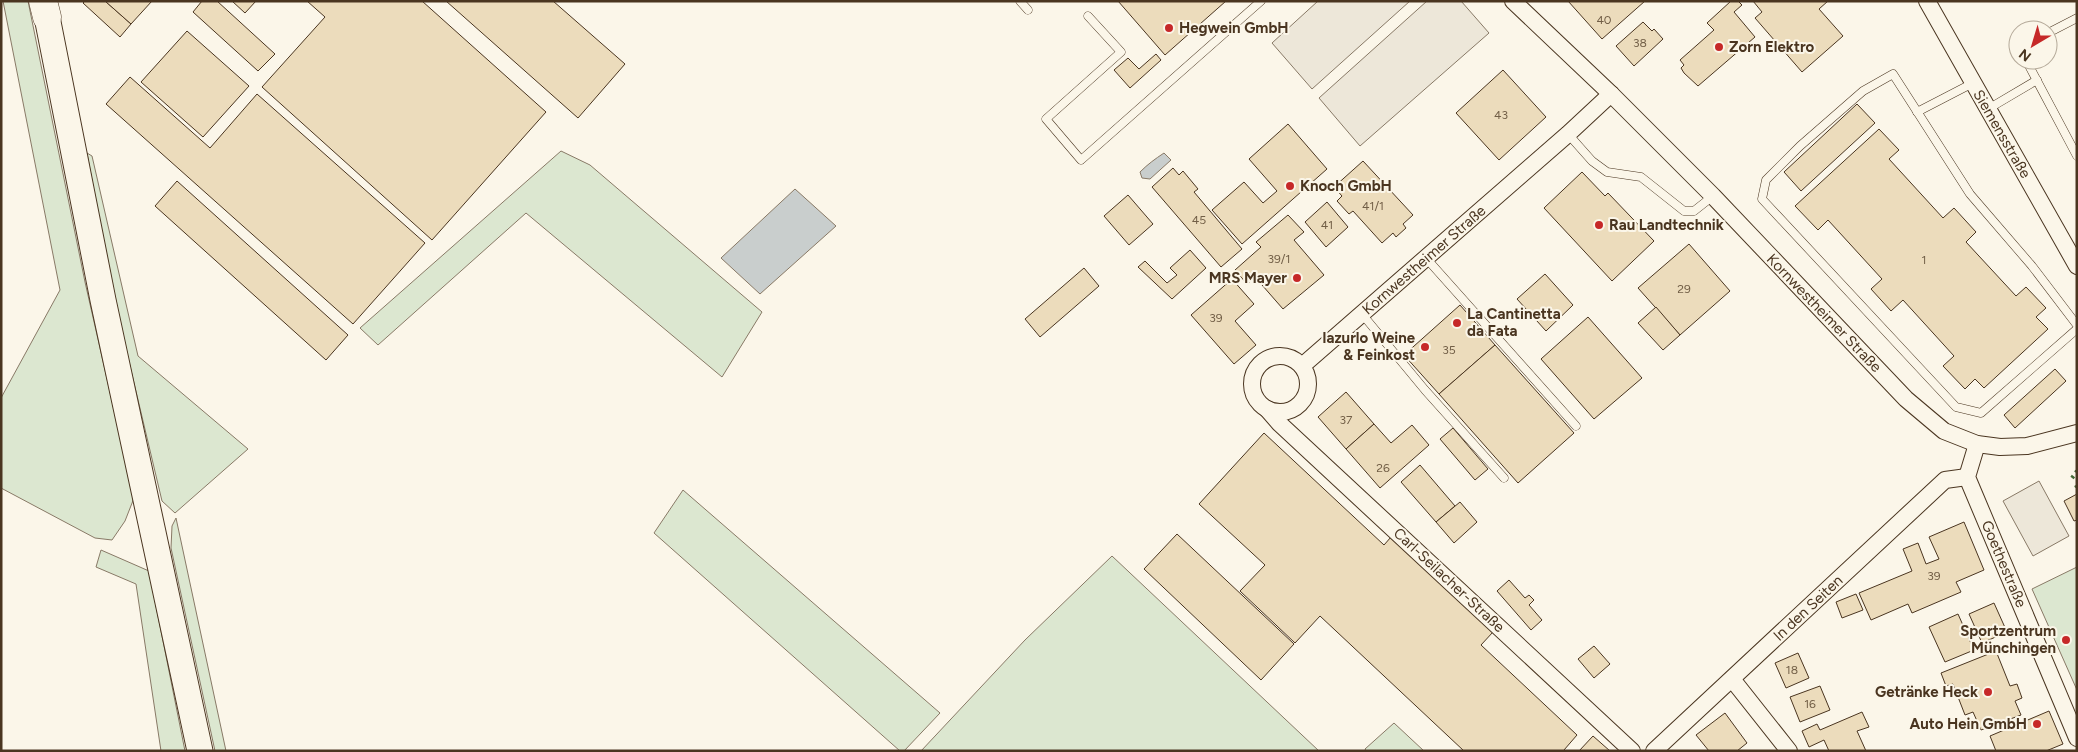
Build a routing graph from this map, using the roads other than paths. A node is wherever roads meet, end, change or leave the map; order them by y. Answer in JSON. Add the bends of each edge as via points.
{"nodes":[{"id":1,"x":1020,"y":1,"type":"edge"},
{"id":2,"x":1261,"y":1,"type":"edge"},
{"id":3,"x":1513,"y":1,"type":"edge"},
{"id":4,"x":1927,"y":1,"type":"edge"},
{"id":5,"x":45,"y":7,"type":"edge"},
{"id":6,"x":1028,"y":10,"type":"dead end"},
{"id":7,"x":1088,"y":16,"type":"dead end"},
{"id":8,"x":2077,"y":18,"type":"edge"},
{"id":9,"x":2058,"y":28,"type":"edge"},
{"id":10,"x":2032,"y":70,"type":"edge"},
{"id":11,"x":2037,"y":80,"type":"junction"},
{"id":12,"x":1973,"y":83,"type":"junction"},
{"id":13,"x":1611,"y":94,"type":"junction"},
{"id":14,"x":1988,"y":109,"type":"junction"},
{"id":15,"x":1917,"y":112,"type":"junction"},
{"id":16,"x":1568,"y":134,"type":"junction"},
{"id":17,"x":2077,"y":156,"type":"edge"},
{"id":18,"x":1713,"y":196,"type":"junction"},
{"id":19,"x":1426,"y":258,"type":"junction"},
{"id":20,"x":2077,"y":266,"type":"edge"},
{"id":21,"x":1362,"y":314,"type":"junction"},
{"id":22,"x":2077,"y":325,"type":"edge"},
{"id":23,"x":2077,"y":329,"type":"edge"},
{"id":24,"x":1302,"y":366,"type":"junction"},
{"id":25,"x":1267,"y":409,"type":"junction"},
{"id":26,"x":1576,"y":426,"type":"dead end"},
{"id":27,"x":2077,"y":433,"type":"edge"},
{"id":28,"x":1977,"y":444,"type":"junction"},
{"id":29,"x":1967,"y":477,"type":"junction"},
{"id":30,"x":1504,"y":478,"type":"dead end"},
{"id":31,"x":1732,"y":679,"type":"junction"},
{"id":32,"x":2077,"y":738,"type":"edge"},
{"id":33,"x":200,"y":751,"type":"edge"},
{"id":34,"x":1632,"y":751,"type":"edge"},
{"id":35,"x":1654,"y":751,"type":"edge"},
{"id":36,"x":1789,"y":751,"type":"edge"}],
"edges":[{"from":1,"to":6,"type":"lane"},
{"from":2,"to":7,"type":"lane","via":[[1082,160],[1046,119],[1120,52]]},
{"from":3,"to":13,"type":"street","name":"Kornwestheimer Straße"},
{"from":4,"to":12,"type":"street","name":"Siemensstraße"},
{"from":5,"to":33,"type":"main road","via":[[101,290]]},
{"from":8,"to":9,"type":"lane"},
{"from":10,"to":11,"type":"lane"},
{"from":11,"to":14,"type":"lane"},
{"from":11,"to":17,"type":"lane"},
{"from":12,"to":14,"type":"street","name":"Siemensstraße"},
{"from":12,"to":15,"type":"lane"},
{"from":13,"to":16,"type":"street","name":"Kornwestheimer Straße"},
{"from":13,"to":18,"type":"street","name":"Kornwestheimer Straße"},
{"from":14,"to":20,"type":"street","name":"Siemensstraße"},
{"from":15,"to":22,"type":"lane","via":[[1970,194]]},
{"from":15,"to":23,"type":"lane","via":[[1893,74],[1863,90],[1766,180],[1762,199],[1956,408],[1981,413]]},
{"from":16,"to":18,"type":"lane","via":[[1592,161],[1607,172],[1641,177],[1684,211],[1694,211]]},
{"from":16,"to":19,"type":"street","name":"Kornwestheimer Straße"},
{"from":18,"to":28,"type":"street","name":"Kornwestheimer Straße","via":[[1906,399],[1944,431]]},
{"from":19,"to":21,"type":"street","name":"Kornwestheimer Straße"},
{"from":19,"to":26,"type":"lane"},
{"from":21,"to":24,"type":"street","name":"Kornwestheimer Straße"},
{"from":21,"to":30,"type":"lane"},
{"from":24,"to":25,"type":"street","via":[[1308,377],[1308,390],[1303,401],[1294,409],[1282,412]]},
{"from":24,"to":25,"type":"street","via":[[1293,358],[1281,355],[1259,365],[1253,376],[1252,388],[1256,400]]},
{"from":25,"to":34,"type":"street","name":"Carl-Seilacher-Straße"},
{"from":27,"to":28,"type":"street","name":"Kornwestheimer Straße","via":[[2027,446]]},
{"from":28,"to":29,"type":"street"},
{"from":29,"to":31,"type":"street","name":"In den Seiten","via":[[1945,480]]},
{"from":29,"to":32,"type":"street","name":"Goethestraße"},
{"from":31,"to":35,"type":"street","name":"In den Seiten"},
{"from":31,"to":36,"type":"street"}]}
